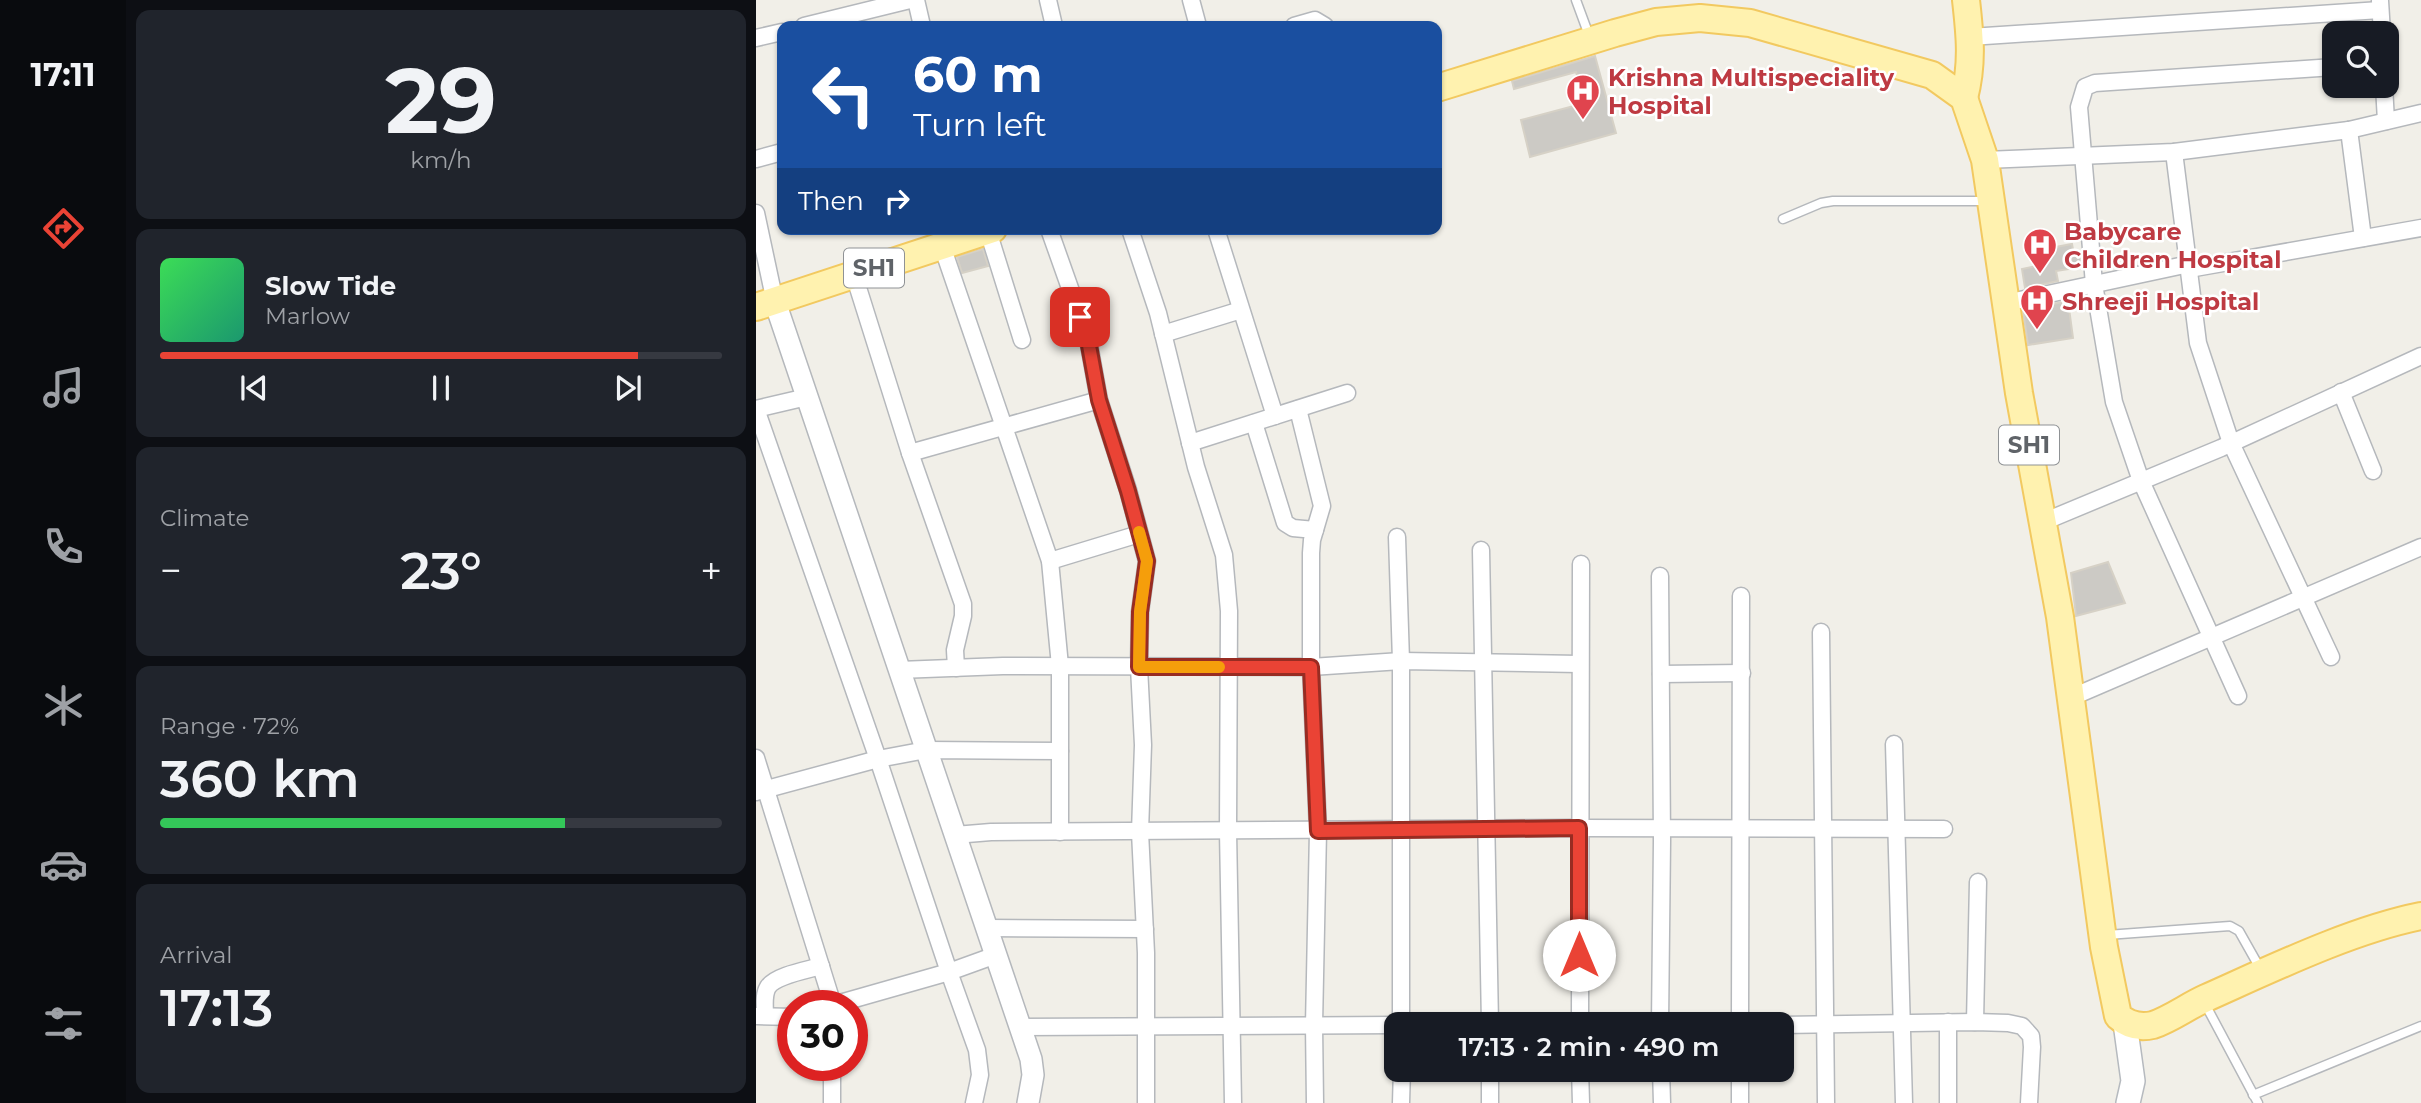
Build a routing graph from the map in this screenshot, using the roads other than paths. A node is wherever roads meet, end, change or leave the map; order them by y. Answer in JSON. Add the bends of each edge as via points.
{"nodes":[{"id":1,"x":910,"y":0,"type":"edge"},
{"id":2,"x":916,"y":0,"type":"edge"},
{"id":3,"x":1048,"y":0,"type":"edge"},
{"id":4,"x":1192,"y":0,"type":"edge"},
{"id":5,"x":1576,"y":0,"type":"edge"},
{"id":6,"x":1687,"y":0,"type":"edge"},
{"id":7,"x":1966,"y":0,"type":"edge"},
{"id":8,"x":2380,"y":5,"type":"edge"},
{"id":9,"x":824,"y":21,"type":"edge"},
{"id":10,"x":921,"y":21,"type":"edge"},
{"id":11,"x":1054,"y":21,"type":"edge"},
{"id":12,"x":1197,"y":21,"type":"edge"},
{"id":13,"x":1656,"y":22,"type":"junction"},
{"id":14,"x":777,"y":33,"type":"edge"},
{"id":15,"x":1970,"y":37,"type":"junction"},
{"id":16,"x":756,"y":38,"type":"edge"},
{"id":17,"x":1591,"y":41,"type":"junction"},
{"id":18,"x":2322,"y":68,"type":"edge"},
{"id":19,"x":1442,"y":86,"type":"edge"},
{"id":20,"x":1964,"y":98,"type":"junction"},
{"id":21,"x":2385,"y":98,"type":"edge"},
{"id":22,"x":2421,"y":113,"type":"edge"},
{"id":23,"x":2386,"y":121,"type":"junction"},
{"id":24,"x":2349,"y":130,"type":"junction"},
{"id":25,"x":2174,"y":152,"type":"junction"},
{"id":26,"x":777,"y":153,"type":"edge"},
{"id":27,"x":2082,"y":156,"type":"junction"},
{"id":28,"x":756,"y":159,"type":"edge"},
{"id":29,"x":1986,"y":160,"type":"junction"},
{"id":30,"x":1991,"y":201,"type":"junction"},
{"id":31,"x":756,"y":213,"type":"edge"},
{"id":32,"x":1783,"y":219,"type":"dead end"},
{"id":33,"x":2421,"y":228,"type":"edge"},
{"id":34,"x":758,"y":234,"type":"edge"},
{"id":35,"x":971,"y":235,"type":"edge"},
{"id":36,"x":983,"y":235,"type":"edge"},
{"id":37,"x":1051,"y":235,"type":"edge"},
{"id":38,"x":1132,"y":235,"type":"edge"},
{"id":39,"x":1218,"y":235,"type":"edge"},
{"id":40,"x":2363,"y":238,"type":"junction"},
{"id":41,"x":942,"y":246,"type":"junction"},
{"id":42,"x":2189,"y":267,"type":"junction"},
{"id":43,"x":854,"y":275,"type":"junction"},
{"id":44,"x":2094,"y":285,"type":"junction"},
{"id":45,"x":2006,"y":303,"type":"junction"},
{"id":46,"x":765,"y":304,"type":"edge"},
{"id":47,"x":1241,"y":310,"type":"junction"},
{"id":48,"x":1163,"y":334,"type":"junction"},
{"id":49,"x":1022,"y":340,"type":"dead end"},
{"id":50,"x":2421,"y":356,"type":"edge"},
{"id":51,"x":1347,"y":393,"type":"dead end"},
{"id":52,"x":2341,"y":393,"type":"junction"},
{"id":53,"x":807,"y":397,"type":"junction"},
{"id":54,"x":1099,"y":400,"type":"junction"},
{"id":55,"x":756,"y":409,"type":"edge"},
{"id":56,"x":1298,"y":409,"type":"junction"},
{"id":57,"x":1275,"y":416,"type":"junction"},
{"id":58,"x":1254,"y":423,"type":"junction"},
{"id":59,"x":1004,"y":427,"type":"junction"},
{"id":60,"x":1190,"y":443,"type":"junction"},
{"id":61,"x":2231,"y":443,"type":"junction"},
{"id":62,"x":910,"y":453,"type":"junction"},
{"id":63,"x":2373,"y":471,"type":"dead end"},
{"id":64,"x":2141,"y":481,"type":"junction"},
{"id":65,"x":2043,"y":522,"type":"junction"},
{"id":66,"x":1315,"y":530,"type":"junction"},
{"id":67,"x":1139,"y":534,"type":"junction"},
{"id":68,"x":1397,"y":537,"type":"dead end"},
{"id":69,"x":2421,"y":547,"type":"edge"},
{"id":70,"x":1481,"y":550,"type":"dead end"},
{"id":71,"x":1050,"y":561,"type":"junction"},
{"id":72,"x":1581,"y":564,"type":"dead end"},
{"id":73,"x":1660,"y":576,"type":"dead end"},
{"id":74,"x":1741,"y":596,"type":"dead end"},
{"id":75,"x":2303,"y":598,"type":"junction"},
{"id":76,"x":1821,"y":632,"type":"dead end"},
{"id":77,"x":2211,"y":639,"type":"junction"},
{"id":78,"x":2331,"y":657,"type":"dead end"},
{"id":79,"x":1401,"y":662,"type":"junction"},
{"id":80,"x":1483,"y":664,"type":"junction"},
{"id":81,"x":1579,"y":664,"type":"junction"},
{"id":82,"x":1060,"y":666,"type":"junction"},
{"id":83,"x":1139,"y":667,"type":"junction"},
{"id":84,"x":1227,"y":667,"type":"junction"},
{"id":85,"x":1311,"y":667,"type":"junction"},
{"id":86,"x":956,"y":668,"type":"junction"},
{"id":87,"x":900,"y":670,"type":"junction"},
{"id":88,"x":1742,"y":673,"type":"junction"},
{"id":89,"x":1661,"y":674,"type":"junction"},
{"id":90,"x":2238,"y":696,"type":"dead end"},
{"id":91,"x":2070,"y":698,"type":"junction"},
{"id":92,"x":1894,"y":744,"type":"dead end"},
{"id":93,"x":926,"y":750,"type":"junction"},
{"id":94,"x":1060,"y":751,"type":"junction"},
{"id":95,"x":756,"y":758,"type":"edge"},
{"id":96,"x":878,"y":759,"type":"junction"},
{"id":97,"x":762,"y":791,"type":"edge"},
{"id":98,"x":1579,"y":828,"type":"junction"},
{"id":99,"x":1741,"y":828,"type":"junction"},
{"id":100,"x":1487,"y":829,"type":"junction"},
{"id":101,"x":1662,"y":829,"type":"junction"},
{"id":102,"x":1896,"y":829,"type":"junction"},
{"id":103,"x":1402,"y":830,"type":"junction"},
{"id":104,"x":1823,"y":830,"type":"junction"},
{"id":105,"x":1944,"y":830,"type":"dead end"},
{"id":106,"x":1228,"y":831,"type":"junction"},
{"id":107,"x":1318,"y":831,"type":"junction"},
{"id":108,"x":1060,"y":832,"type":"junction"},
{"id":109,"x":1140,"y":832,"type":"junction"},
{"id":110,"x":956,"y":835,"type":"junction"},
{"id":111,"x":1978,"y":882,"type":"dead end"},
{"id":112,"x":2421,"y":916,"type":"edge"},
{"id":113,"x":987,"y":928,"type":"junction"},
{"id":114,"x":1145,"y":929,"type":"junction"},
{"id":115,"x":2102,"y":936,"type":"junction"},
{"id":116,"x":996,"y":955,"type":"junction"},
{"id":117,"x":821,"y":966,"type":"junction"},
{"id":118,"x":949,"y":972,"type":"junction"},
{"id":119,"x":2263,"y":973,"type":"junction"},
{"id":120,"x":828,"y":990,"type":"edge"},
{"id":121,"x":868,"y":996,"type":"edge"},
{"id":122,"x":2203,"y":999,"type":"junction"},
{"id":123,"x":1399,"y":1012,"type":"edge"},
{"id":124,"x":1490,"y":1012,"type":"edge"},
{"id":125,"x":1582,"y":1012,"type":"edge"},
{"id":126,"x":1660,"y":1012,"type":"edge"},
{"id":127,"x":1740,"y":1012,"type":"edge"},
{"id":128,"x":761,"y":1016,"type":"edge"},
{"id":129,"x":1975,"y":1022,"type":"junction"},
{"id":130,"x":1948,"y":1023,"type":"junction"},
{"id":131,"x":2125,"y":1023,"type":"junction"},
{"id":132,"x":1384,"y":1024,"type":"edge"},
{"id":133,"x":1794,"y":1024,"type":"edge"},
{"id":134,"x":1824,"y":1024,"type":"junction"},
{"id":135,"x":1902,"y":1024,"type":"junction"},
{"id":136,"x":1145,"y":1026,"type":"junction"},
{"id":137,"x":1233,"y":1026,"type":"junction"},
{"id":138,"x":1314,"y":1026,"type":"junction"},
{"id":139,"x":2421,"y":1026,"type":"edge"},
{"id":140,"x":1020,"y":1027,"type":"junction"},
{"id":141,"x":832,"y":1081,"type":"edge"},
{"id":142,"x":1402,"y":1082,"type":"edge"},
{"id":143,"x":1490,"y":1082,"type":"edge"},
{"id":144,"x":1580,"y":1082,"type":"edge"},
{"id":145,"x":1661,"y":1082,"type":"edge"},
{"id":146,"x":1740,"y":1082,"type":"edge"},
{"id":147,"x":2256,"y":1099,"type":"edge"},
{"id":148,"x":832,"y":1103,"type":"edge"},
{"id":149,"x":974,"y":1103,"type":"edge"},
{"id":150,"x":1028,"y":1103,"type":"edge"},
{"id":151,"x":1146,"y":1103,"type":"edge"},
{"id":152,"x":1233,"y":1103,"type":"edge"},
{"id":153,"x":1315,"y":1103,"type":"edge"},
{"id":154,"x":1401,"y":1103,"type":"edge"},
{"id":155,"x":1490,"y":1103,"type":"edge"},
{"id":156,"x":1581,"y":1103,"type":"edge"},
{"id":157,"x":1662,"y":1103,"type":"edge"},
{"id":158,"x":1741,"y":1103,"type":"edge"},
{"id":159,"x":1826,"y":1103,"type":"edge"},
{"id":160,"x":1904,"y":1103,"type":"edge"},
{"id":161,"x":1948,"y":1103,"type":"edge"},
{"id":162,"x":2029,"y":1103,"type":"edge"},
{"id":163,"x":2128,"y":1103,"type":"edge"}],
"edges":[{"from":1,"to":9,"type":"street"},
{"from":2,"to":10,"type":"street"},
{"from":3,"to":11,"type":"street"},
{"from":4,"to":12,"type":"street"},
{"from":5,"to":17,"type":"lane"},
{"from":6,"to":13,"type":"main road"},
{"from":7,"to":15,"type":"main road"},
{"from":8,"to":15,"type":"street"},
{"from":13,"to":17,"type":"main road"},
{"from":13,"to":20,"type":"main road","via":[[1700,18],[1751,23],[1932,75]]},
{"from":14,"to":16,"type":"street"},
{"from":15,"to":20,"type":"main road","via":[[1970,74]]},
{"from":17,"to":19,"type":"main road"},
{"from":18,"to":27,"type":"street","via":[[2095,83],[2085,87],[2079,107]]},
{"from":20,"to":29,"type":"main road","number":"SH1"},
{"from":21,"to":23,"type":"street"},
{"from":22,"to":23,"type":"street"},
{"from":23,"to":24,"type":"street"},
{"from":24,"to":25,"type":"street"},
{"from":24,"to":40,"type":"street"},
{"from":25,"to":27,"type":"street"},
{"from":25,"to":42,"type":"street"},
{"from":26,"to":28,"type":"street"},
{"from":27,"to":29,"type":"street"},
{"from":27,"to":44,"type":"street"},
{"from":29,"to":30,"type":"main road","number":"SH1"},
{"from":30,"to":32,"type":"lane","via":[[1833,201]]},
{"from":30,"to":45,"type":"main road","number":"SH1"},
{"from":31,"to":34,"type":"street"},
{"from":33,"to":40,"type":"street"},
{"from":34,"to":46,"type":"street"},
{"from":35,"to":41,"type":"main road","number":"SH1"},
{"from":36,"to":49,"type":"street"},
{"from":37,"to":54,"type":"street","via":[[1088,340]]},
{"from":38,"to":48,"type":"street"},
{"from":39,"to":47,"type":"street"},
{"from":40,"to":42,"type":"street"},
{"from":41,"to":43,"type":"main road","number":"SH1"},
{"from":41,"to":59,"type":"street"},
{"from":42,"to":44,"type":"street"},
{"from":42,"to":61,"type":"street","via":[[2198,343]]},
{"from":43,"to":46,"type":"main road","number":"SH1"},
{"from":43,"to":62,"type":"street"},
{"from":44,"to":45,"type":"street"},
{"from":44,"to":64,"type":"street","via":[[2114,402]]},
{"from":45,"to":65,"type":"main road","number":"SH1"},
{"from":46,"to":53,"type":"street"},
{"from":47,"to":48,"type":"street"},
{"from":47,"to":57,"type":"street"},
{"from":48,"to":60,"type":"street"},
{"from":50,"to":52,"type":"street"},
{"from":51,"to":56,"type":"street"},
{"from":52,"to":61,"type":"street"},
{"from":52,"to":63,"type":"street"},
{"from":53,"to":55,"type":"street"},
{"from":53,"to":87,"type":"street"},
{"from":54,"to":59,"type":"street"},
{"from":54,"to":67,"type":"street"},
{"from":55,"to":96,"type":"street"},
{"from":56,"to":57,"type":"street"},
{"from":56,"to":66,"type":"street","via":[[1321,497]]},
{"from":57,"to":58,"type":"street"},
{"from":58,"to":60,"type":"street"},
{"from":58,"to":66,"type":"street","via":[[1285,523]]},
{"from":59,"to":62,"type":"street"},
{"from":59,"to":71,"type":"street"},
{"from":60,"to":84,"type":"street","via":[[1224,555]]},
{"from":61,"to":64,"type":"street"},
{"from":61,"to":75,"type":"street"},
{"from":62,"to":86,"type":"street","via":[[962,604]]},
{"from":64,"to":65,"type":"street"},
{"from":64,"to":77,"type":"street"},
{"from":65,"to":91,"type":"main road","number":"SH1"},
{"from":66,"to":85,"type":"street"},
{"from":67,"to":71,"type":"street"},
{"from":67,"to":83,"type":"street","via":[[1147,561]]},
{"from":68,"to":79,"type":"street"},
{"from":69,"to":75,"type":"street"},
{"from":70,"to":80,"type":"street"},
{"from":71,"to":82,"type":"street"},
{"from":72,"to":81,"type":"street"},
{"from":73,"to":89,"type":"street"},
{"from":74,"to":88,"type":"street"},
{"from":75,"to":77,"type":"street"},
{"from":75,"to":78,"type":"street"},
{"from":76,"to":104,"type":"street"},
{"from":77,"to":90,"type":"street"},
{"from":77,"to":91,"type":"street"},
{"from":79,"to":80,"type":"street"},
{"from":79,"to":85,"type":"street"},
{"from":79,"to":103,"type":"street"},
{"from":80,"to":81,"type":"street"},
{"from":80,"to":100,"type":"street"},
{"from":81,"to":98,"type":"street"},
{"from":82,"to":83,"type":"street"},
{"from":82,"to":86,"type":"street"},
{"from":82,"to":94,"type":"street"},
{"from":83,"to":84,"type":"street"},
{"from":83,"to":109,"type":"street","via":[[1143,745]]},
{"from":84,"to":85,"type":"street"},
{"from":84,"to":106,"type":"street"},
{"from":85,"to":107,"type":"street"},
{"from":86,"to":87,"type":"street"},
{"from":87,"to":93,"type":"street"},
{"from":88,"to":89,"type":"street"},
{"from":88,"to":99,"type":"street"},
{"from":89,"to":101,"type":"street"},
{"from":91,"to":115,"type":"main road","number":"SH1"},
{"from":92,"to":102,"type":"street"},
{"from":93,"to":94,"type":"street"},
{"from":93,"to":96,"type":"street"},
{"from":93,"to":110,"type":"street"},
{"from":94,"to":108,"type":"street"},
{"from":95,"to":97,"type":"street"},
{"from":96,"to":97,"type":"street"},
{"from":96,"to":118,"type":"street"},
{"from":97,"to":117,"type":"street"},
{"from":98,"to":100,"type":"street"},
{"from":98,"to":101,"type":"street"},
{"from":98,"to":125,"type":"street"},
{"from":99,"to":101,"type":"street"},
{"from":99,"to":104,"type":"street"},
{"from":99,"to":127,"type":"street"},
{"from":100,"to":103,"type":"street"},
{"from":100,"to":124,"type":"street"},
{"from":101,"to":126,"type":"street"},
{"from":102,"to":104,"type":"street"},
{"from":102,"to":105,"type":"street"},
{"from":102,"to":135,"type":"street"},
{"from":103,"to":107,"type":"street"},
{"from":103,"to":123,"type":"street"},
{"from":104,"to":134,"type":"street"},
{"from":106,"to":107,"type":"street"},
{"from":106,"to":109,"type":"street"},
{"from":106,"to":137,"type":"street"},
{"from":107,"to":138,"type":"street"},
{"from":108,"to":109,"type":"street"},
{"from":108,"to":110,"type":"street"},
{"from":109,"to":114,"type":"street"},
{"from":110,"to":113,"type":"street"},
{"from":111,"to":129,"type":"street"},
{"from":112,"to":119,"type":"main road","via":[[2356,935]]},
{"from":113,"to":114,"type":"street"},
{"from":113,"to":116,"type":"street"},
{"from":114,"to":136,"type":"street"},
{"from":115,"to":119,"type":"lane","via":[[2230,926],[2239,931]]},
{"from":115,"to":131,"type":"main road","number":"SH1","via":[[2115,1007]]},
{"from":116,"to":118,"type":"street"},
{"from":116,"to":140,"type":"street"},
{"from":117,"to":120,"type":"street"},
{"from":117,"to":128,"type":"street","via":[[769,985]]},
{"from":118,"to":121,"type":"street"},
{"from":118,"to":149,"type":"street","via":[[981,1062]]},
{"from":119,"to":122,"type":"main road"},
{"from":122,"to":131,"type":"main road","via":[[2154,1024]]},
{"from":122,"to":147,"type":"lane"},
{"from":129,"to":130,"type":"street"},
{"from":129,"to":162,"type":"street","via":[[2022,1026],[2031,1036]]},
{"from":130,"to":135,"type":"street"},
{"from":130,"to":161,"type":"street"},
{"from":131,"to":163,"type":"main road","via":[[2133,1081]]},
{"from":132,"to":138,"type":"street"},
{"from":133,"to":134,"type":"street"},
{"from":134,"to":135,"type":"street"},
{"from":134,"to":159,"type":"street"},
{"from":135,"to":160,"type":"street"},
{"from":136,"to":137,"type":"street"},
{"from":136,"to":140,"type":"street"},
{"from":136,"to":151,"type":"street"},
{"from":137,"to":138,"type":"street"},
{"from":137,"to":152,"type":"street"},
{"from":138,"to":153,"type":"street"},
{"from":139,"to":147,"type":"lane"},
{"from":140,"to":150,"type":"street","via":[[1033,1075]]},
{"from":141,"to":148,"type":"street"},
{"from":142,"to":154,"type":"street"},
{"from":143,"to":155,"type":"street"},
{"from":144,"to":156,"type":"street"},
{"from":145,"to":157,"type":"street"},
{"from":146,"to":158,"type":"street"}]}
